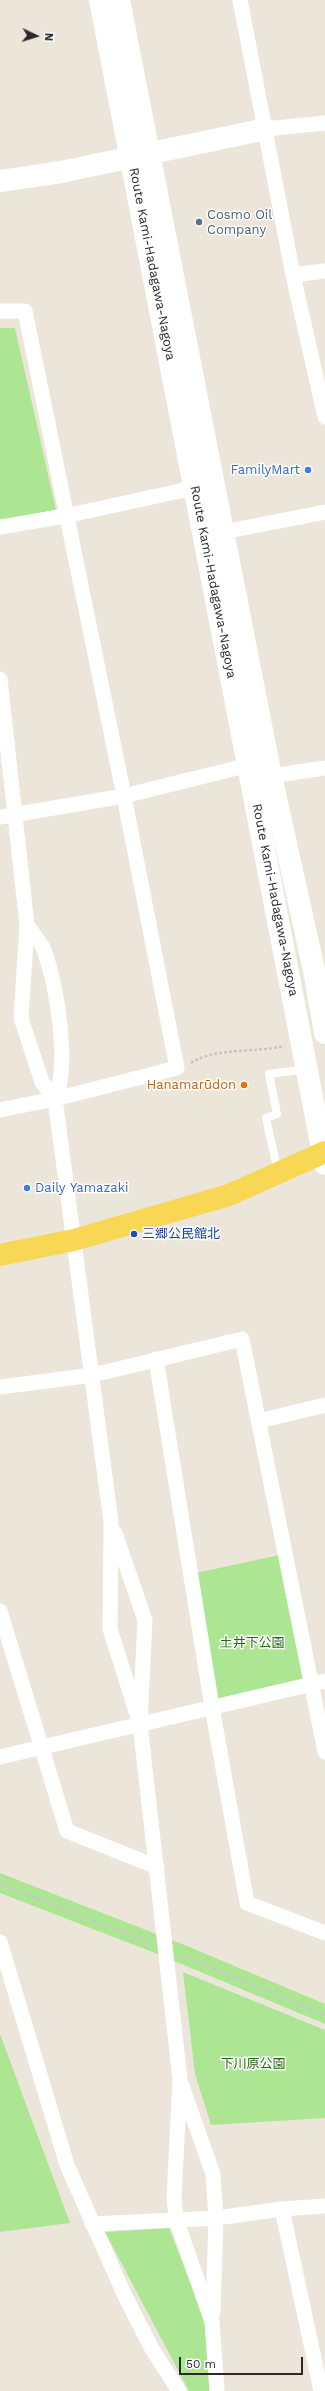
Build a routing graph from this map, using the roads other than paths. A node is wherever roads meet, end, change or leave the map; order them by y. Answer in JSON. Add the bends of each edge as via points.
{"nodes":[{"id":1,"x":100,"y":0,"type":"edge"},
{"id":2,"x":119,"y":0,"type":"edge"},
{"id":3,"x":240,"y":0,"type":"edge"},
{"id":4,"x":325,"y":123,"type":"edge"},
{"id":5,"x":266,"y":129,"type":"junction"},
{"id":6,"x":140,"y":154,"type":"junction"},
{"id":7,"x":0,"y":181,"type":"edge"},
{"id":8,"x":325,"y":271,"type":"edge"},
{"id":9,"x":293,"y":275,"type":"junction"},
{"id":10,"x":0,"y":311,"type":"edge"},
{"id":11,"x":325,"y":416,"type":"edge"},
{"id":12,"x":204,"y":486,"type":"junction"},
{"id":13,"x":325,"y":512,"type":"edge"},
{"id":14,"x":65,"y":516,"type":"junction"},
{"id":15,"x":0,"y":527,"type":"edge"},
{"id":16,"x":223,"y":532,"type":"junction"},
{"id":17,"x":0,"y":679,"type":"edge"},
{"id":18,"x":249,"y":764,"type":"junction"},
{"id":19,"x":325,"y":768,"type":"edge"},
{"id":20,"x":271,"y":776,"type":"junction"},
{"id":21,"x":124,"y":796,"type":"junction"},
{"id":22,"x":16,"y":814,"type":"junction"},
{"id":23,"x":0,"y":817,"type":"edge"},
{"id":24,"x":27,"y":925,"type":"junction"},
{"id":25,"x":325,"y":1033,"type":"edge"},
{"id":26,"x":307,"y":1069,"type":"junction"},
{"id":27,"x":55,"y":1099,"type":"junction"},
{"id":28,"x":0,"y":1110,"type":"edge"},
{"id":29,"x":324,"y":1156,"type":"edge"},
{"id":30,"x":278,"y":1173,"type":"junction"},
{"id":31,"x":74,"y":1240,"type":"junction"},
{"id":32,"x":0,"y":1255,"type":"edge"},
{"id":33,"x":156,"y":1360,"type":"junction"},
{"id":34,"x":93,"y":1375,"type":"junction"},
{"id":35,"x":0,"y":1387,"type":"edge"},
{"id":36,"x":325,"y":1405,"type":"edge"},
{"id":37,"x":259,"y":1421,"type":"junction"},
{"id":38,"x":111,"y":1522,"type":"junction"},
{"id":39,"x":0,"y":1611,"type":"edge"},
{"id":40,"x":318,"y":1683,"type":"edge"},
{"id":41,"x":212,"y":1707,"type":"junction"},
{"id":42,"x":140,"y":1724,"type":"junction"},
{"id":43,"x":41,"y":1748,"type":"junction"},
{"id":44,"x":325,"y":1752,"type":"edge"},
{"id":45,"x":0,"y":1757,"type":"edge"},
{"id":46,"x":157,"y":1867,"type":"junction"},
{"id":47,"x":325,"y":1933,"type":"edge"},
{"id":48,"x":0,"y":1942,"type":"edge"},
{"id":49,"x":180,"y":2079,"type":"junction"},
{"id":50,"x":325,"y":2206,"type":"edge"},
{"id":51,"x":282,"y":2209,"type":"junction"},
{"id":52,"x":216,"y":2218,"type":"junction"},
{"id":53,"x":176,"y":2219,"type":"junction"},
{"id":54,"x":92,"y":2224,"type":"junction"},
{"id":55,"x":212,"y":2322,"type":"junction"},
{"id":56,"x":179,"y":2391,"type":"edge"},
{"id":57,"x":217,"y":2391,"type":"edge"},
{"id":58,"x":321,"y":2391,"type":"edge"}],
"edges":[{"from":1,"to":6,"type":"main road","name":"Route Kami-Hadagawa-Nagoya"},
{"from":2,"to":6,"type":"main road","name":"Route Kami-Hadagawa-Nagoya"},
{"from":3,"to":5,"type":"street"},
{"from":4,"to":5,"type":"street"},
{"from":5,"to":6,"type":"main road"},
{"from":5,"to":9,"type":"street"},
{"from":6,"to":7,"type":"main road","via":[[62,172]]},
{"from":6,"to":12,"type":"main road","name":"Route Kami-Hadagawa-Nagoya"},
{"from":8,"to":9,"type":"street"},
{"from":9,"to":11,"type":"street"},
{"from":10,"to":14,"type":"street","via":[[25,311]]},
{"from":12,"to":14,"type":"street"},
{"from":12,"to":16,"type":"main road","name":"Route Kami-Hadagawa-Nagoya"},
{"from":12,"to":18,"type":"main road","name":"Route Kami-Hadagawa-Nagoya"},
{"from":13,"to":16,"type":"street"},
{"from":14,"to":15,"type":"street"},
{"from":14,"to":21,"type":"street"},
{"from":16,"to":20,"type":"main road","name":"Route Kami-Hadagawa-Nagoya"},
{"from":17,"to":22,"type":"street"},
{"from":18,"to":21,"type":"street"},
{"from":18,"to":26,"type":"main road","name":"Route Kami-Hadagawa-Nagoya"},
{"from":19,"to":20,"type":"street"},
{"from":20,"to":25,"type":"main road","name":"Route Kami-Hadagawa-Nagoya","via":[[314,970]]},
{"from":21,"to":22,"type":"street"},
{"from":21,"to":27,"type":"street","via":[[177,1068]]},
{"from":22,"to":23,"type":"street"},
{"from":22,"to":24,"type":"street"},
{"from":24,"to":27,"type":"street","via":[[21,1018],[42,1082]]},
{"from":24,"to":27,"type":"street","via":[[44,949],[60,1015],[61,1086]]},
{"from":26,"to":29,"type":"main road","name":"Route Kami-Hadagawa-Nagoya"},
{"from":26,"to":30,"type":"lane","via":[[269,1074],[277,1114],[266,1118]]},
{"from":27,"to":28,"type":"street"},
{"from":27,"to":31,"type":"street"},
{"from":29,"to":30,"type":"main road"},
{"from":30,"to":31,"type":"main road","via":[[229,1195]]},
{"from":31,"to":32,"type":"main road"},
{"from":31,"to":34,"type":"street"},
{"from":33,"to":34,"type":"street"},
{"from":33,"to":37,"type":"street","via":[[242,1339]]},
{"from":33,"to":41,"type":"street"},
{"from":34,"to":35,"type":"street"},
{"from":34,"to":38,"type":"street"},
{"from":36,"to":37,"type":"street"},
{"from":37,"to":40,"type":"street"},
{"from":38,"to":42,"type":"street","via":[[110,1629]]},
{"from":38,"to":42,"type":"street","via":[[145,1620]]},
{"from":39,"to":43,"type":"street"},
{"from":40,"to":41,"type":"street"},
{"from":40,"to":44,"type":"street"},
{"from":41,"to":42,"type":"street"},
{"from":41,"to":47,"type":"street","via":[[247,1902]]},
{"from":42,"to":43,"type":"street"},
{"from":42,"to":46,"type":"street"},
{"from":43,"to":45,"type":"street"},
{"from":43,"to":46,"type":"street","via":[[67,1831]]},
{"from":46,"to":49,"type":"street"},
{"from":48,"to":54,"type":"street","via":[[67,2165]]},
{"from":49,"to":52,"type":"street","via":[[213,2174]]},
{"from":49,"to":53,"type":"street","via":[[174,2198]]},
{"from":50,"to":51,"type":"street"},
{"from":51,"to":52,"type":"street"},
{"from":51,"to":58,"type":"street"},
{"from":52,"to":53,"type":"street"},
{"from":52,"to":55,"type":"street"},
{"from":53,"to":54,"type":"street"},
{"from":53,"to":55,"type":"street"},
{"from":54,"to":56,"type":"street","via":[[152,2349]]},
{"from":55,"to":57,"type":"street"}]}
